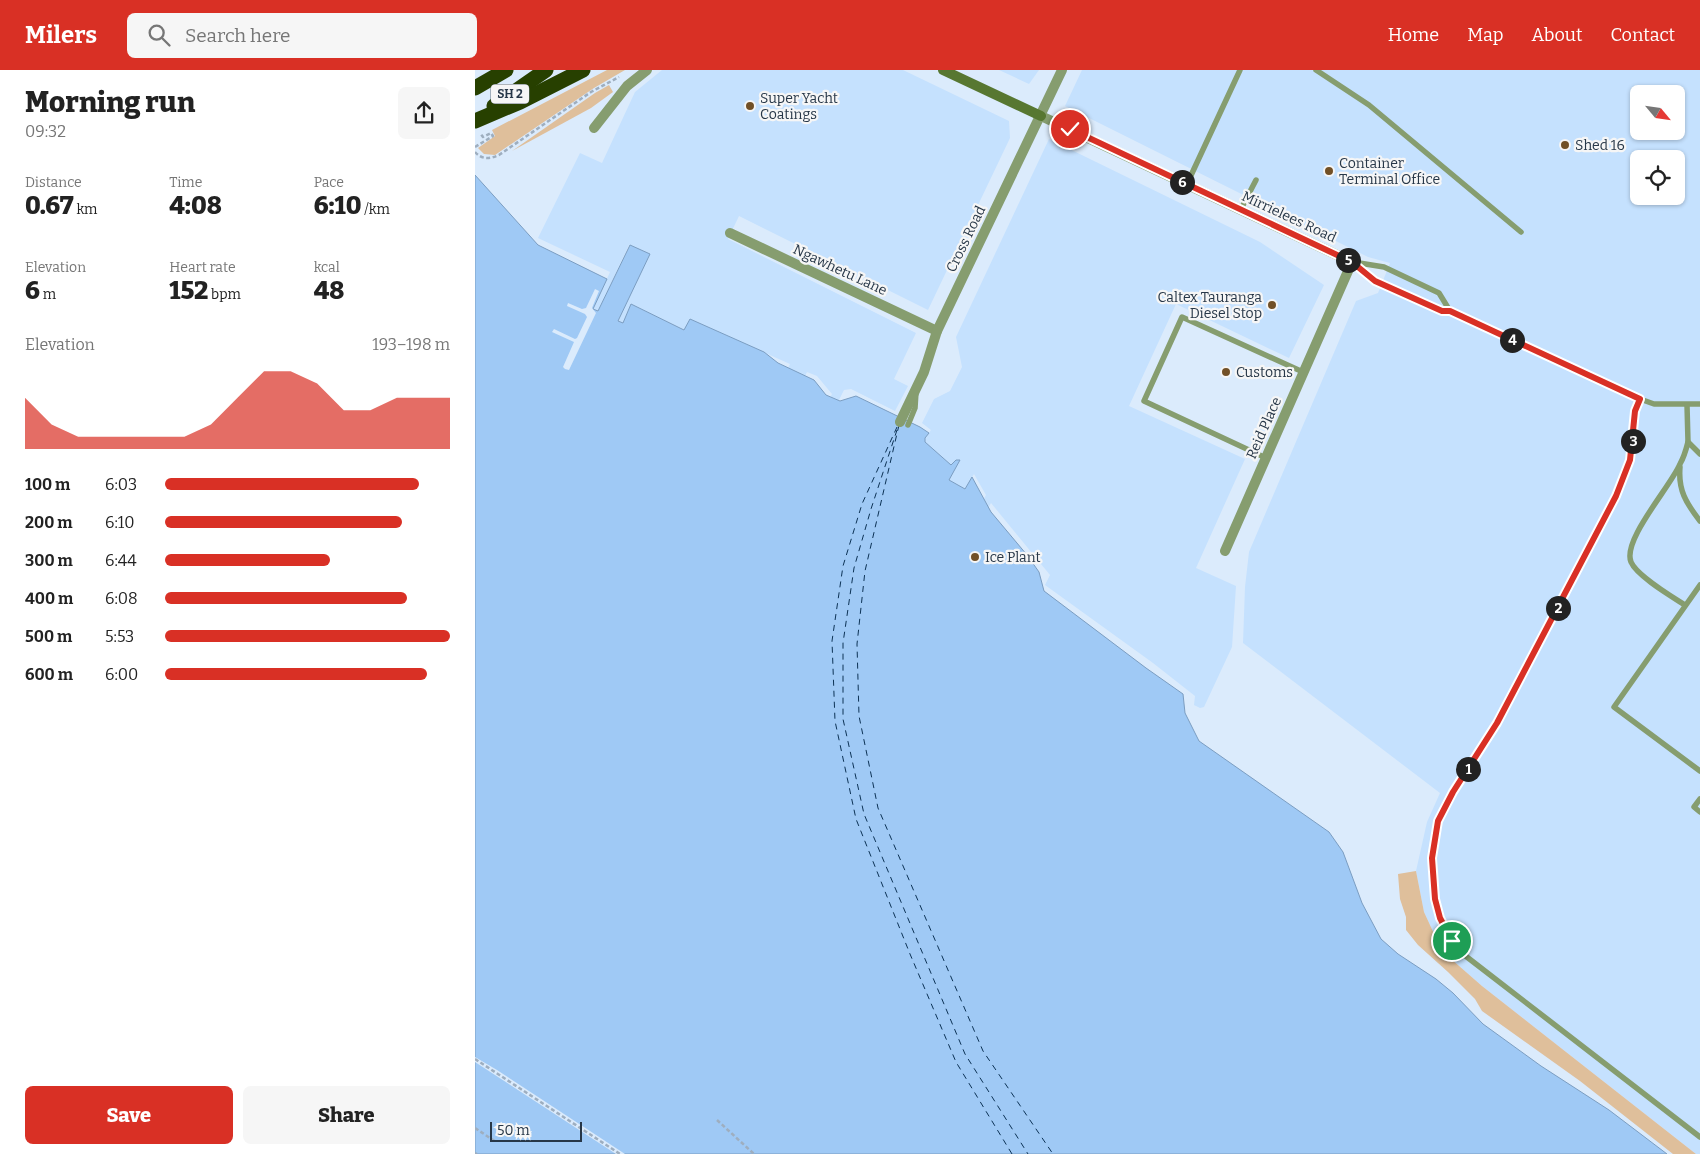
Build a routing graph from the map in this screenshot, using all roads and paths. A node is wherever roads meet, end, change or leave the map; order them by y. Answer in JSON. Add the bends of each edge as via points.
{"nodes":[{"id":1,"x":507,"y":70,"type":"edge"},
{"id":2,"x":546,"y":70,"type":"edge"},
{"id":3,"x":583,"y":70,"type":"edge"},
{"id":4,"x":647,"y":70,"type":"edge"},
{"id":5,"x":943,"y":70,"type":"edge"},
{"id":6,"x":1062,"y":70,"type":"edge"},
{"id":7,"x":1241,"y":70,"type":"edge"},
{"id":8,"x":1316,"y":70,"type":"edge"},
{"id":9,"x":622,"y":76,"type":"dead end"},
{"id":10,"x":475,"y":88,"type":"edge"},
{"id":11,"x":1041,"y":116,"type":"junction"},
{"id":12,"x":477,"y":124,"type":"edge"},
{"id":13,"x":594,"y":128,"type":"dead end"},
{"id":14,"x":475,"y":147,"type":"edge"},
{"id":15,"x":475,"y":152,"type":"edge"},
{"id":16,"x":1256,"y":180,"type":"dead end"},
{"id":17,"x":1187,"y":184,"type":"junction"},
{"id":18,"x":1241,"y":209,"type":"junction"},
{"id":19,"x":1521,"y":232,"type":"dead end"},
{"id":20,"x":730,"y":233,"type":"dead end"},
{"id":21,"x":1352,"y":262,"type":"junction"},
{"id":22,"x":1450,"y":311,"type":"junction"},
{"id":23,"x":937,"y":331,"type":"junction"},
{"id":24,"x":1303,"y":372,"type":"junction"},
{"id":25,"x":1640,"y":399,"type":"junction"},
{"id":26,"x":1700,"y":404,"type":"edge"},
{"id":27,"x":1687,"y":405,"type":"junction"},
{"id":28,"x":904,"y":423,"type":"dead end"},
{"id":29,"x":1688,"y":442,"type":"junction"},
{"id":30,"x":1700,"y":454,"type":"edge"},
{"id":31,"x":1266,"y":458,"type":"junction"},
{"id":32,"x":1680,"y":465,"type":"junction"},
{"id":33,"x":1700,"y":521,"type":"edge"},
{"id":34,"x":1225,"y":551,"type":"dead end"},
{"id":35,"x":1700,"y":585,"type":"edge"},
{"id":36,"x":1685,"y":605,"type":"junction"},
{"id":37,"x":1700,"y":771,"type":"edge"},
{"id":38,"x":1700,"y":798,"type":"edge"},
{"id":39,"x":1700,"y":812,"type":"edge"},
{"id":40,"x":475,"y":1059,"type":"edge"},
{"id":41,"x":717,"y":1120,"type":"dead end"},
{"id":42,"x":476,"y":1130,"type":"edge"},
{"id":43,"x":1700,"y":1137,"type":"edge"},
{"id":44,"x":496,"y":1142,"type":"dead end"},
{"id":45,"x":620,"y":1154,"type":"edge"},
{"id":46,"x":754,"y":1154,"type":"edge"}],
"edges":[{"from":1,"to":10,"type":"highway","number":"SH 2"},
{"from":2,"to":12,"type":"highway","number":"SH 2"},
{"from":3,"to":12,"type":"highway"},
{"from":4,"to":13,"type":"street","via":[[627,86]]},
{"from":5,"to":11,"type":"main road","name":"Mirrielees Road"},
{"from":6,"to":11,"type":"street","name":"Cross Road"},
{"from":7,"to":17,"type":"lane"},
{"from":8,"to":19,"type":"lane","via":[[1369,106]]},
{"from":9,"to":15,"type":"path","via":[[591,92],[499,155],[483,158]]},
{"from":11,"to":17,"type":"street","name":"Mirrielees Road"},
{"from":11,"to":23,"type":"street","name":"Cross Road"},
{"from":12,"to":14,"type":"path","via":[[483,137],[491,132],[493,136]]},
{"from":16,"to":18,"type":"lane"},
{"from":17,"to":18,"type":"street","name":"Mirrielees Road"},
{"from":18,"to":21,"type":"street","name":"Mirrielees Road"},
{"from":20,"to":23,"type":"street","name":"Ngawhetu Lane"},
{"from":21,"to":22,"type":"lane","via":[[1375,281],[1442,311]]},
{"from":21,"to":22,"type":"lane","via":[[1384,267],[1439,293]]},
{"from":21,"to":24,"type":"street","name":"Reid Place"},
{"from":22,"to":25,"type":"lane"},
{"from":23,"to":28,"type":"street","name":"Cross Road"},
{"from":24,"to":31,"type":"street","name":"Reid Place"},
{"from":24,"to":31,"type":"lane","via":[[1182,318],[1144,401]]},
{"from":25,"to":27,"type":"lane","via":[[1653,404]]},
{"from":25,"to":43,"type":"lane","via":[[1635,411],[1630,460],[1616,496],[1497,723],[1438,821],[1432,858],[1433,880],[1443,923],[1463,954]]},
{"from":26,"to":27,"type":"lane"},
{"from":27,"to":29,"type":"lane"},
{"from":29,"to":30,"type":"lane"},
{"from":29,"to":32,"type":"lane"},
{"from":31,"to":34,"type":"street","name":"Reid Place"},
{"from":32,"to":33,"type":"lane","via":[[1679,482],[1683,495]]},
{"from":32,"to":36,"type":"lane","via":[[1646,516],[1629,553],[1638,572]]},
{"from":35,"to":36,"type":"lane"},
{"from":36,"to":37,"type":"lane","via":[[1614,706]]},
{"from":38,"to":39,"type":"lane","via":[[1694,807]]},
{"from":40,"to":45,"type":"path"},
{"from":41,"to":46,"type":"path"},
{"from":42,"to":44,"type":"path"}]}
